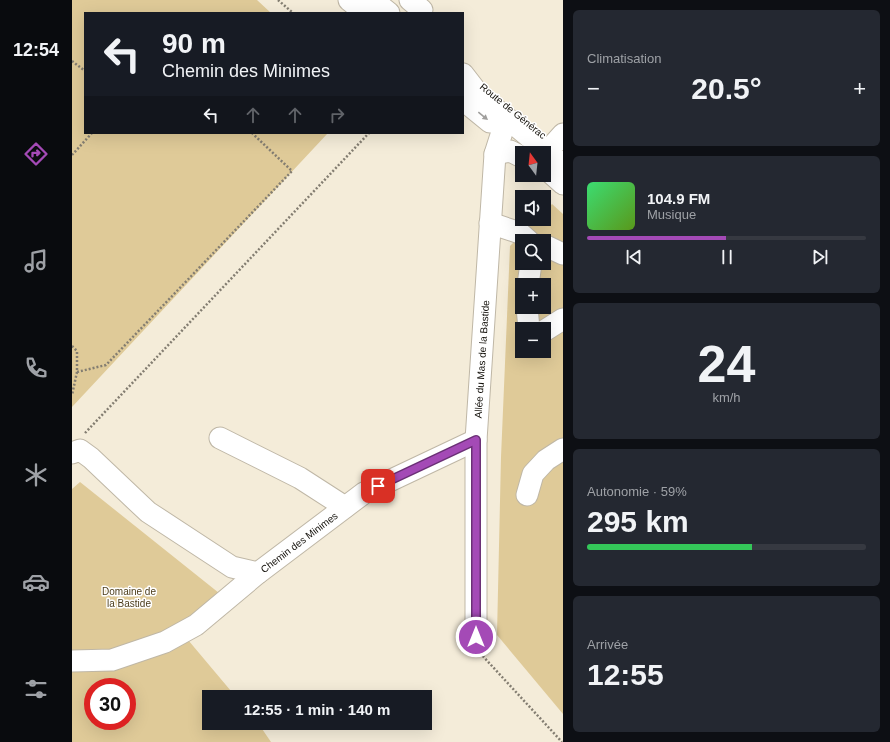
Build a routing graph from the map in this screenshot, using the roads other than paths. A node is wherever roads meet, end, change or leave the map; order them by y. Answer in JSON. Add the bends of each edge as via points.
{"nodes":[{"id":1,"x":342,"y":0,"type":"edge"},
{"id":2,"x":349,"y":0,"type":"edge"},
{"id":3,"x":373,"y":0,"type":"edge"},
{"id":4,"x":410,"y":0,"type":"edge"},
{"id":5,"x":356,"y":12,"type":"edge"},
{"id":6,"x":364,"y":12,"type":"edge"},
{"id":7,"x":388,"y":12,"type":"edge"},
{"id":8,"x":420,"y":12,"type":"edge"},
{"id":9,"x":464,"y":71,"type":"edge"},
{"id":10,"x":464,"y":75,"type":"edge"},
{"id":11,"x":464,"y":101,"type":"edge"},
{"id":12,"x":506,"y":126,"type":"junction"},
{"id":13,"x":540,"y":146,"type":"edge"},
{"id":14,"x":544,"y":146,"type":"edge"},
{"id":15,"x":551,"y":153,"type":"edge"},
{"id":16,"x":495,"y":154,"type":"junction"},
{"id":17,"x":515,"y":154,"type":"edge"},
{"id":18,"x":551,"y":156,"type":"edge"},
{"id":19,"x":563,"y":165,"type":"edge"},
{"id":20,"x":551,"y":179,"type":"edge"},
{"id":21,"x":563,"y":184,"type":"edge"},
{"id":22,"x":563,"y":190,"type":"edge"},
{"id":23,"x":490,"y":223,"type":"junction"},
{"id":24,"x":521,"y":234,"type":"edge"},
{"id":25,"x":551,"y":248,"type":"edge"},
{"id":26,"x":563,"y":254,"type":"edge"},
{"id":27,"x":563,"y":319,"type":"edge"},
{"id":28,"x":551,"y":327,"type":"edge"},
{"id":29,"x":220,"y":438,"type":"dead end"},
{"id":30,"x":476,"y":440,"type":"junction"},
{"id":31,"x":77,"y":444,"type":"edge"},
{"id":32,"x":563,"y":449,"type":"edge"},
{"id":33,"x":528,"y":495,"type":"dead end"},
{"id":34,"x":345,"y":507,"type":"junction"},
{"id":35,"x":258,"y":573,"type":"junction"},
{"id":36,"x":476,"y":637,"type":"road end"},
{"id":37,"x":72,"y":661,"type":"edge"}],
"edges":[{"from":1,"to":5,"type":"street"},
{"from":2,"to":6,"type":"street"},
{"from":3,"to":7,"type":"street"},
{"from":4,"to":8,"type":"street","via":[[422,10]]},
{"from":9,"to":14,"type":"street","name":"Route de Générac"},
{"from":10,"to":12,"type":"street"},
{"from":11,"to":12,"type":"street","name":"Route de Générac","one_way":true},
{"from":12,"to":13,"type":"street","name":"Route de Générac"},
{"from":12,"to":16,"type":"street","name":"Allée du Mas de la Bastide"},
{"from":15,"to":19,"type":"street"},
{"from":16,"to":17,"type":"street","via":[[510,151]]},
{"from":16,"to":23,"type":"street","name":"Allée du Mas de la Bastide"},
{"from":18,"to":21,"type":"street","name":"Route de Générac"},
{"from":20,"to":22,"type":"street"},
{"from":23,"to":24,"type":"street"},
{"from":23,"to":30,"type":"street","name":"Allée du Mas de la Bastide"},
{"from":25,"to":26,"type":"street"},
{"from":27,"to":28,"type":"street"},
{"from":29,"to":34,"type":"street","via":[[300,478]]},
{"from":30,"to":34,"type":"street","name":"Chemin des Minimes","via":[[364,493]]},
{"from":30,"to":36,"type":"street","name":"Allée du Mas de la Bastide"},
{"from":31,"to":35,"type":"street","name":"Chemin des Minimes","via":[[80,450],[148,512],[232,567]]},
{"from":32,"to":33,"type":"street","via":[[546,460],[533,474]]},
{"from":34,"to":35,"type":"street","name":"Chemin des Minimes"},
{"from":35,"to":37,"type":"street","via":[[196,625],[165,642],[112,660]]}]}
